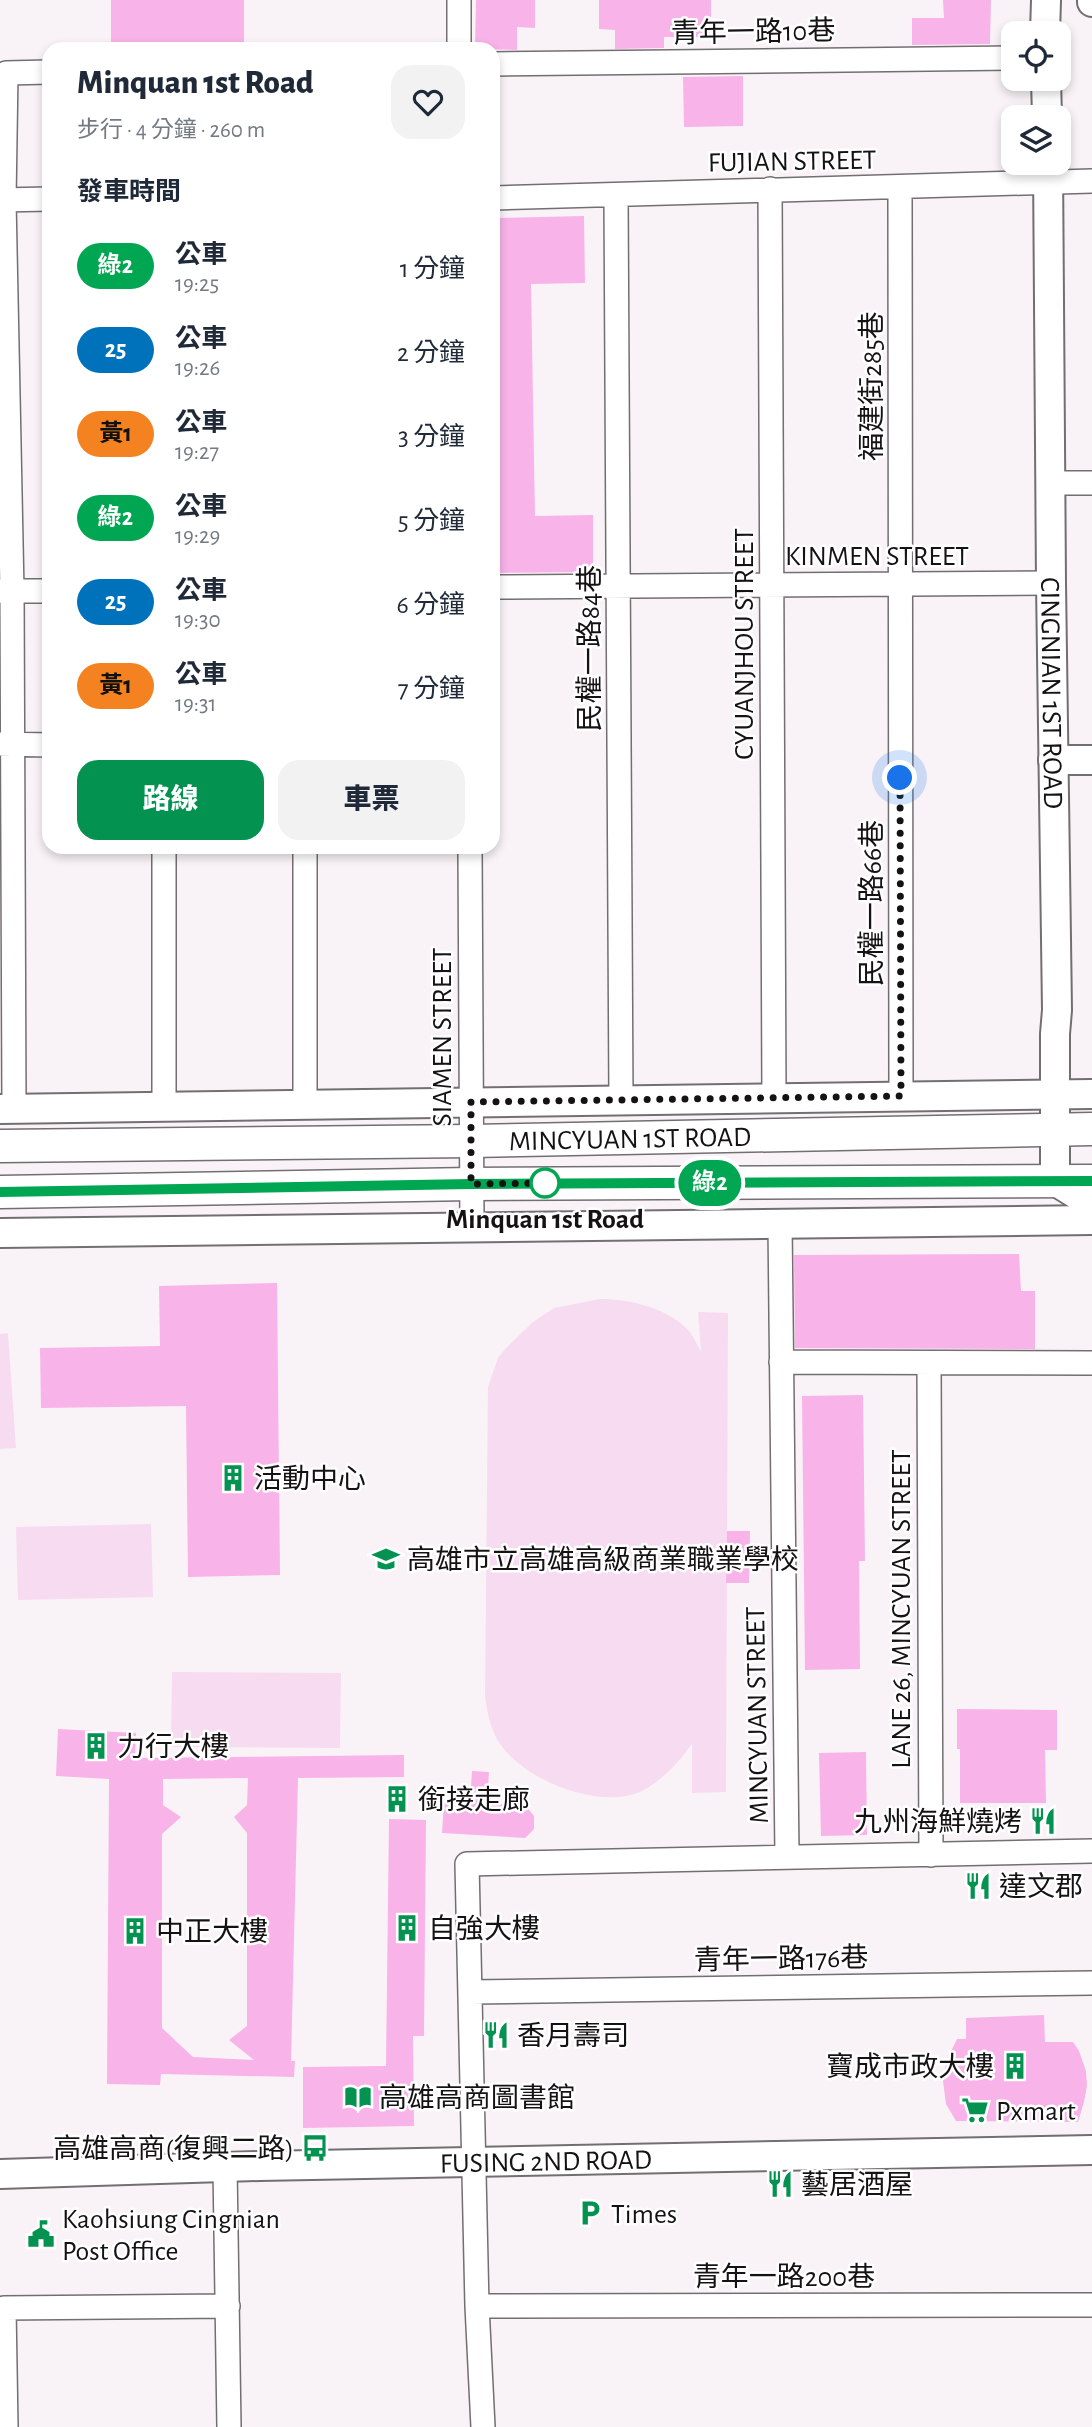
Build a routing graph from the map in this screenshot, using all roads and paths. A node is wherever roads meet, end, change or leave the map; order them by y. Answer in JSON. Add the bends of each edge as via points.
{"nodes":[{"id":1,"x":459,"y":0,"type":"edge"},
{"id":2,"x":1045,"y":0,"type":"edge"},
{"id":3,"x":1045,"y":21,"type":"edge"},
{"id":4,"x":459,"y":42,"type":"edge"},
{"id":5,"x":1001,"y":58,"type":"edge"},
{"id":6,"x":500,"y":64,"type":"edge"},
{"id":7,"x":42,"y":72,"type":"edge"},
{"id":8,"x":1028,"y":175,"type":"edge"},
{"id":9,"x":1049,"y":175,"type":"edge"},
{"id":10,"x":1060,"y":175,"type":"edge"},
{"id":11,"x":1092,"y":181,"type":"edge"},
{"id":12,"x":900,"y":187,"type":"junction"},
{"id":13,"x":770,"y":188,"type":"junction"},
{"id":14,"x":616,"y":195,"type":"junction"},
{"id":15,"x":500,"y":198,"type":"edge"},
{"id":16,"x":42,"y":199,"type":"edge"},
{"id":17,"x":2,"y":200,"type":"edge"},
{"id":18,"x":1050,"y":483,"type":"junction"},
{"id":19,"x":1092,"y":483,"type":"edge"},
{"id":20,"x":1051,"y":583,"type":"junction"},
{"id":21,"x":900,"y":584,"type":"junction"},
{"id":22,"x":772,"y":585,"type":"junction"},
{"id":23,"x":619,"y":586,"type":"junction"},
{"id":24,"x":500,"y":587,"type":"edge"},
{"id":25,"x":42,"y":590,"type":"edge"},
{"id":26,"x":6,"y":591,"type":"edge"},
{"id":27,"x":6,"y":745,"type":"edge"},
{"id":28,"x":42,"y":745,"type":"edge"},
{"id":29,"x":1092,"y":760,"type":"edge"},
{"id":30,"x":1054,"y":761,"type":"junction"},
{"id":31,"x":164,"y":854,"type":"edge"},
{"id":32,"x":305,"y":854,"type":"edge"},
{"id":33,"x":470,"y":854,"type":"edge"},
{"id":34,"x":1055,"y":1094,"type":"junction"},
{"id":35,"x":1092,"y":1094,"type":"edge"},
{"id":36,"x":901,"y":1096,"type":"junction"},
{"id":37,"x":774,"y":1098,"type":"junction"},
{"id":38,"x":621,"y":1101,"type":"junction"},
{"id":39,"x":471,"y":1102,"type":"junction"},
{"id":40,"x":305,"y":1105,"type":"junction"},
{"id":41,"x":164,"y":1107,"type":"junction"},
{"id":42,"x":7,"y":1109,"type":"edge"},
{"id":43,"x":1055,"y":1129,"type":"junction"},
{"id":44,"x":1092,"y":1129,"type":"edge"},
{"id":45,"x":471,"y":1141,"type":"junction"},
{"id":46,"x":0,"y":1146,"type":"edge"},
{"id":47,"x":1055,"y":1181,"type":"junction"},
{"id":48,"x":1092,"y":1181,"type":"edge"},
{"id":49,"x":471,"y":1184,"type":"junction"},
{"id":50,"x":0,"y":1192,"type":"edge"},
{"id":51,"x":1092,"y":1204,"type":"edge"},
{"id":52,"x":1092,"y":1220,"type":"edge"},
{"id":53,"x":780,"y":1223,"type":"junction"},
{"id":54,"x":472,"y":1227,"type":"junction"},
{"id":55,"x":0,"y":1233,"type":"edge"},
{"id":56,"x":781,"y":1362,"type":"junction"},
{"id":57,"x":929,"y":1363,"type":"junction"},
{"id":58,"x":1092,"y":1363,"type":"edge"},
{"id":59,"x":1092,"y":1851,"type":"edge"},
{"id":60,"x":931,"y":1855,"type":"junction"},
{"id":61,"x":788,"y":1857,"type":"junction"},
{"id":62,"x":1092,"y":1983,"type":"edge"},
{"id":63,"x":471,"y":1992,"type":"junction"},
{"id":64,"x":1092,"y":2150,"type":"edge"},
{"id":65,"x":474,"y":2161,"type":"junction"},
{"id":66,"x":225,"y":2167,"type":"junction"},
{"id":67,"x":0,"y":2174,"type":"edge"},
{"id":68,"x":1092,"y":2305,"type":"edge"},
{"id":69,"x":228,"y":2306,"type":"junction"},
{"id":70,"x":477,"y":2306,"type":"junction"},
{"id":71,"x":6,"y":2427,"type":"edge"},
{"id":72,"x":229,"y":2427,"type":"edge"},
{"id":73,"x":483,"y":2427,"type":"edge"}],
"edges":[{"from":1,"to":4,"type":"street"},
{"from":2,"to":3,"type":"street"},
{"from":5,"to":6,"type":"street","name":"青年一路10巷"},
{"from":7,"to":17,"type":"street","via":[[6,73]]},
{"from":8,"to":12,"type":"street","name":"FUJIAN STREET"},
{"from":9,"to":18,"type":"street","name":"CINGNIAN 1ST ROAD"},
{"from":10,"to":11,"type":"street","name":"FUJIAN STREET"},
{"from":12,"to":13,"type":"street","name":"FUJIAN STREET"},
{"from":12,"to":21,"type":"street","name":"福建街285巷"},
{"from":13,"to":14,"type":"street","name":"FUJIAN STREET"},
{"from":13,"to":22,"type":"street","name":"CYUANJHOU STREET"},
{"from":14,"to":15,"type":"street","name":"FUJIAN STREET"},
{"from":14,"to":23,"type":"street","name":"民權一路84巷"},
{"from":16,"to":17,"type":"street"},
{"from":17,"to":26,"type":"street"},
{"from":18,"to":19,"type":"street"},
{"from":18,"to":20,"type":"street","name":"CINGNIAN 1ST ROAD"},
{"from":20,"to":21,"type":"street","name":"KINMEN STREET"},
{"from":20,"to":30,"type":"street","name":"CINGNIAN 1ST ROAD"},
{"from":21,"to":22,"type":"street","name":"KINMEN STREET"},
{"from":21,"to":36,"type":"street","name":"民權一路66巷"},
{"from":22,"to":23,"type":"street","name":"KINMEN STREET"},
{"from":22,"to":37,"type":"street","name":"CYUANJHOU STREET"},
{"from":23,"to":24,"type":"street","name":"KINMEN STREET"},
{"from":23,"to":38,"type":"street","name":"民權一路84巷"},
{"from":25,"to":26,"type":"street"},
{"from":26,"to":27,"type":"street"},
{"from":27,"to":28,"type":"street"},
{"from":27,"to":42,"type":"street"},
{"from":29,"to":30,"type":"street"},
{"from":30,"to":34,"type":"street","name":"CINGNIAN 1ST ROAD"},
{"from":31,"to":41,"type":"street"},
{"from":32,"to":40,"type":"street"},
{"from":33,"to":39,"type":"street","name":"SIAMEN STREET"},
{"from":34,"to":35,"type":"street","name":"MINCYUAN 1ST ROAD"},
{"from":34,"to":36,"type":"street","name":"MINCYUAN 1ST ROAD"},
{"from":34,"to":43,"type":"street","name":"CINGNIAN 1ST ROAD"},
{"from":36,"to":37,"type":"street","name":"MINCYUAN 1ST ROAD"},
{"from":37,"to":38,"type":"street","name":"MINCYUAN 1ST ROAD"},
{"from":38,"to":39,"type":"street","name":"MINCYUAN 1ST ROAD"},
{"from":39,"to":40,"type":"street","name":"MINCYUAN 1ST ROAD"},
{"from":39,"to":45,"type":"street","name":"SIAMEN STREET"},
{"from":40,"to":41,"type":"street","name":"MINCYUAN 1ST ROAD"},
{"from":41,"to":42,"type":"street","name":"MINCYUAN 1ST ROAD"},
{"from":43,"to":44,"type":"main road","name":"MINCYUAN 1ST ROAD"},
{"from":43,"to":45,"type":"main road","name":"MINCYUAN 1ST ROAD"},
{"from":43,"to":47,"type":"street","name":"CINGNIAN 1ST ROAD"},
{"from":45,"to":46,"type":"main road","name":"MINCYUAN 1ST ROAD"},
{"from":45,"to":49,"type":"street","name":"SIAMEN STREET"},
{"from":47,"to":48,"type":"main road","name":"MINCYUAN 1ST ROAD"},
{"from":47,"to":49,"type":"main road","name":"MINCYUAN 1ST ROAD"},
{"from":47,"to":51,"type":"street"},
{"from":49,"to":50,"type":"main road","name":"MINCYUAN 1ST ROAD"},
{"from":49,"to":54,"type":"street","name":"SIAMEN STREET"},
{"from":52,"to":53,"type":"street"},
{"from":53,"to":54,"type":"street"},
{"from":53,"to":56,"type":"street","name":"MINCYUAN STREET"},
{"from":54,"to":55,"type":"street"},
{"from":56,"to":57,"type":"street"},
{"from":56,"to":61,"type":"street","name":"MINCYUAN STREET"},
{"from":57,"to":58,"type":"street"},
{"from":57,"to":60,"type":"street","name":"LANE 26, MINCYUAN STREET"},
{"from":59,"to":60,"type":"street","name":"MINCYUAN STREET"},
{"from":60,"to":61,"type":"street","name":"MINCYUAN STREET"},
{"from":61,"to":63,"type":"street","name":"MINCYUAN STREET","via":[[467,1864]]},
{"from":62,"to":63,"type":"street","name":"青年一路176巷"},
{"from":63,"to":65,"type":"street","name":"MINCYUAN STREET"},
{"from":64,"to":65,"type":"street","name":"FUSING 2ND ROAD"},
{"from":65,"to":66,"type":"street","name":"FUSING 2ND ROAD"},
{"from":65,"to":70,"type":"street","name":"MINCYUAN STREET"},
{"from":66,"to":67,"type":"street","name":"FUSING 2ND ROAD"},
{"from":66,"to":69,"type":"street"},
{"from":68,"to":70,"type":"street","name":"青年一路200巷"},
{"from":69,"to":71,"type":"street","via":[[4,2308]]},
{"from":69,"to":72,"type":"street"},
{"from":70,"to":73,"type":"street","name":"MINCYUAN STREET"}]}
